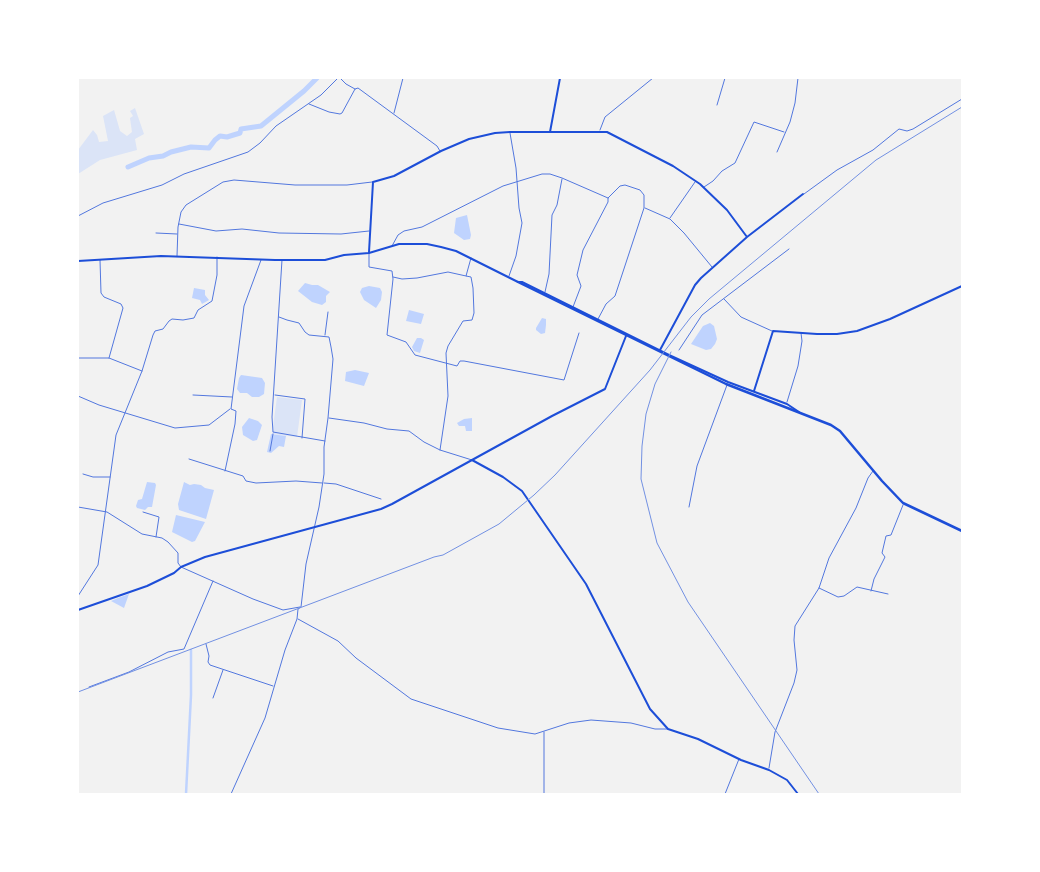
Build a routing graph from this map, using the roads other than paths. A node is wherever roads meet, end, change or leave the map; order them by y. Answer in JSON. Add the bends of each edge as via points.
{"nodes":[{"id":1,"x":339,"y":78,"type":"edge"},
{"id":2,"x":403,"y":78,"type":"edge"},
{"id":3,"x":560,"y":78,"type":"edge"},
{"id":4,"x":652,"y":78,"type":"edge"},
{"id":5,"x":725,"y":78,"type":"edge"},
{"id":6,"x":798,"y":78,"type":"edge"},
{"id":7,"x":355,"y":89,"type":"junction"},
{"id":8,"x":962,"y":99,"type":"edge"},
{"id":9,"x":309,"y":104,"type":"junction"},
{"id":10,"x":717,"y":105,"type":"dead end"},
{"id":11,"x":394,"y":114,"type":"junction"},
{"id":12,"x":510,"y":132,"type":"junction"},
{"id":13,"x":550,"y":132,"type":"junction"},
{"id":14,"x":600,"y":132,"type":"junction"},
{"id":15,"x":784,"y":132,"type":"junction"},
{"id":16,"x":440,"y":152,"type":"junction"},
{"id":17,"x":777,"y":152,"type":"dead end"},
{"id":18,"x":562,"y":178,"type":"junction"},
{"id":19,"x":696,"y":181,"type":"junction"},
{"id":20,"x":373,"y":182,"type":"junction"},
{"id":21,"x":516,"y":182,"type":"junction"},
{"id":22,"x":704,"y":187,"type":"junction"},
{"id":23,"x":803,"y":194,"type":"joint"},
{"id":24,"x":608,"y":198,"type":"junction"},
{"id":25,"x":644,"y":208,"type":"junction"},
{"id":26,"x":78,"y":216,"type":"edge"},
{"id":27,"x":670,"y":219,"type":"junction"},
{"id":28,"x":178,"y":223,"type":"junction"},
{"id":29,"x":370,"y":231,"type":"junction"},
{"id":30,"x":156,"y":232,"type":"dead end"},
{"id":31,"x":178,"y":234,"type":"junction"},
{"id":32,"x":747,"y":237,"type":"junction"},
{"id":33,"x":392,"y":246,"type":"junction"},
{"id":34,"x":789,"y":249,"type":"dead end"},
{"id":35,"x":369,"y":254,"type":"junction"},
{"id":36,"x":176,"y":256,"type":"junction"},
{"id":37,"x":218,"y":257,"type":"junction"},
{"id":38,"x":471,"y":258,"type":"junction"},
{"id":39,"x":100,"y":259,"type":"junction"},
{"id":40,"x":262,"y":259,"type":"junction"},
{"id":41,"x":282,"y":260,"type":"junction"},
{"id":42,"x":78,"y":261,"type":"edge"},
{"id":43,"x":712,"y":267,"type":"junction"},
{"id":44,"x":466,"y":276,"type":"junction"},
{"id":45,"x":509,"y":276,"type":"junction"},
{"id":46,"x":393,"y":277,"type":"junction"},
{"id":47,"x":518,"y":282,"type":"junction"},
{"id":48,"x":962,"y":286,"type":"edge"},
{"id":49,"x":545,"y":293,"type":"junction"},
{"id":50,"x":724,"y":298,"type":"junction"},
{"id":51,"x":574,"y":307,"type":"junction"},
{"id":52,"x":328,"y":312,"type":"dead end"},
{"id":53,"x":279,"y":317,"type":"junction"},
{"id":54,"x":598,"y":320,"type":"junction"},
{"id":55,"x":773,"y":331,"type":"junction"},
{"id":56,"x":579,"y":333,"type":"dead end"},
{"id":57,"x":801,"y":333,"type":"junction"},
{"id":58,"x":627,"y":334,"type":"junction"},
{"id":59,"x":325,"y":336,"type":"junction"},
{"id":60,"x":660,"y":350,"type":"junction"},
{"id":61,"x":679,"y":350,"type":"dead end"},
{"id":62,"x":78,"y":358,"type":"edge"},
{"id":63,"x":109,"y":358,"type":"junction"},
{"id":64,"x":446,"y":364,"type":"junction"},
{"id":65,"x":142,"y":371,"type":"junction"},
{"id":66,"x":728,"y":382,"type":"junction"},
{"id":67,"x":754,"y":392,"type":"junction"},
{"id":68,"x":193,"y":395,"type":"dead end"},
{"id":69,"x":274,"y":395,"type":"junction"},
{"id":70,"x":78,"y":396,"type":"edge"},
{"id":71,"x":232,"y":397,"type":"junction"},
{"id":72,"x":787,"y":404,"type":"junction"},
{"id":73,"x":231,"y":409,"type":"junction"},
{"id":74,"x":799,"y":412,"type":"junction"},
{"id":75,"x":124,"y":413,"type":"junction"},
{"id":76,"x":328,"y":418,"type":"junction"},
{"id":77,"x":273,"y":433,"type":"junction"},
{"id":78,"x":302,"y":438,"type":"junction"},
{"id":79,"x":325,"y":441,"type":"junction"},
{"id":80,"x":440,"y":450,"type":"junction"},
{"id":81,"x":270,"y":451,"type":"dead end"},
{"id":82,"x":189,"y":459,"type":"dead end"},
{"id":83,"x":472,"y":460,"type":"junction"},
{"id":84,"x":873,"y":470,"type":"junction"},
{"id":85,"x":224,"y":471,"type":"junction"},
{"id":86,"x":83,"y":474,"type":"dead end"},
{"id":87,"x":111,"y":477,"type":"junction"},
{"id":88,"x":323,"y":483,"type":"junction"},
{"id":89,"x":382,"y":499,"type":"dead end"},
{"id":90,"x":903,"y":504,"type":"junction"},
{"id":91,"x":78,"y":506,"type":"edge"},
{"id":92,"x":689,"y":508,"type":"dead end"},
{"id":93,"x":107,"y":512,"type":"junction"},
{"id":94,"x":143,"y":512,"type":"dead end"},
{"id":95,"x":314,"y":528,"type":"junction"},
{"id":96,"x":962,"y":531,"type":"edge"},
{"id":97,"x":156,"y":538,"type":"junction"},
{"id":98,"x":181,"y":567,"type":"junction"},
{"id":99,"x":213,"y":580,"type":"junction"},
{"id":100,"x":819,"y":588,"type":"junction"},
{"id":101,"x":871,"y":591,"type":"junction"},
{"id":102,"x":888,"y":594,"type":"dead end"},
{"id":103,"x":78,"y":596,"type":"edge"},
{"id":104,"x":301,"y":607,"type":"junction"},
{"id":105,"x":78,"y":610,"type":"edge"},
{"id":106,"x":297,"y":619,"type":"junction"},
{"id":107,"x":206,"y":644,"type":"dead end"},
{"id":108,"x":224,"y":670,"type":"junction"},
{"id":109,"x":274,"y":686,"type":"junction"},
{"id":110,"x":89,"y":687,"type":"dead end"},
{"id":111,"x":213,"y":698,"type":"dead end"},
{"id":112,"x":668,"y":729,"type":"junction"},
{"id":113,"x":544,"y":732,"type":"junction"},
{"id":114,"x":739,"y":759,"type":"junction"},
{"id":115,"x":769,"y":770,"type":"junction"},
{"id":116,"x":231,"y":794,"type":"edge"},
{"id":117,"x":544,"y":794,"type":"edge"},
{"id":118,"x":725,"y":794,"type":"edge"},
{"id":119,"x":798,"y":794,"type":"edge"}],
"edges":[{"from":1,"to":7,"type":"street"},
{"from":1,"to":9,"type":"street"},
{"from":2,"to":11,"type":"street"},
{"from":3,"to":13,"type":"main road"},
{"from":4,"to":14,"type":"street","via":[[605,117]]},
{"from":5,"to":10,"type":"street"},
{"from":6,"to":15,"type":"street","via":[[796,103]]},
{"from":7,"to":9,"type":"street","via":[[342,114]]},
{"from":7,"to":11,"type":"street"},
{"from":8,"to":23,"type":"street","via":[[913,129],[899,128],[873,150]]},
{"from":9,"to":26,"type":"street","via":[[276,126],[248,152],[162,185],[103,202]]},
{"from":11,"to":16,"type":"street","via":[[437,146]]},
{"from":12,"to":13,"type":"main road"},
{"from":12,"to":16,"type":"main road","via":[[469,139]]},
{"from":12,"to":21,"type":"street"},
{"from":13,"to":14,"type":"main road"},
{"from":14,"to":19,"type":"main road","via":[[607,132],[638,147]]},
{"from":15,"to":17,"type":"street"},
{"from":15,"to":22,"type":"street","via":[[754,122],[735,163]]},
{"from":16,"to":20,"type":"main road","via":[[394,176]]},
{"from":18,"to":21,"type":"street","via":[[542,174]]},
{"from":18,"to":24,"type":"street"},
{"from":18,"to":49,"type":"street","via":[[558,206],[552,215]]},
{"from":19,"to":22,"type":"main road"},
{"from":19,"to":27,"type":"street"},
{"from":20,"to":28,"type":"street","via":[[347,185],[223,182],[186,206],[180,212]]},
{"from":20,"to":29,"type":"main road"},
{"from":21,"to":33,"type":"street","via":[[422,227],[404,231]]},
{"from":21,"to":45,"type":"street","via":[[522,223]]},
{"from":22,"to":32,"type":"main road"},
{"from":23,"to":32,"type":"main road"},
{"from":24,"to":25,"type":"street","via":[[618,187],[625,185],[642,192]]},
{"from":24,"to":51,"type":"street","via":[[583,250],[578,276],[580,286]]},
{"from":25,"to":27,"type":"street"},
{"from":25,"to":54,"type":"street","via":[[615,296],[606,304]]},
{"from":27,"to":43,"type":"street"},
{"from":28,"to":29,"type":"street","via":[[216,231],[242,229],[341,234]]},
{"from":28,"to":31,"type":"street"},
{"from":29,"to":35,"type":"main road"},
{"from":30,"to":31,"type":"street"},
{"from":31,"to":36,"type":"street"},
{"from":32,"to":43,"type":"main road"},
{"from":33,"to":35,"type":"main road"},
{"from":33,"to":38,"type":"main road","via":[[426,244]]},
{"from":34,"to":50,"type":"street"},
{"from":35,"to":41,"type":"main road","via":[[325,260]]},
{"from":35,"to":46,"type":"street","via":[[369,267],[392,271]]},
{"from":36,"to":37,"type":"main road"},
{"from":36,"to":39,"type":"main road"},
{"from":37,"to":40,"type":"main road"},
{"from":37,"to":65,"type":"street","via":[[212,301],[198,310],[194,318],[172,319],[164,328],[155,331]]},
{"from":38,"to":44,"type":"street"},
{"from":38,"to":45,"type":"main road"},
{"from":39,"to":42,"type":"main road"},
{"from":39,"to":63,"type":"street","via":[[101,293],[123,308]]},
{"from":40,"to":41,"type":"main road"},
{"from":40,"to":71,"type":"street","via":[[244,306]]},
{"from":41,"to":53,"type":"street"},
{"from":43,"to":60,"type":"main road","via":[[695,285]]},
{"from":44,"to":46,"type":"street","via":[[448,272],[417,278]]},
{"from":44,"to":64,"type":"street","via":[[471,277],[474,313],[472,320],[463,321],[448,346]]},
{"from":45,"to":47,"type":"main road"},
{"from":46,"to":64,"type":"street","via":[[387,335],[406,342],[415,355]]},
{"from":47,"to":49,"type":"main road"},
{"from":47,"to":74,"type":"highway","via":[[726,384]]},
{"from":48,"to":57,"type":"main road","via":[[890,319],[857,330],[837,334]]},
{"from":49,"to":51,"type":"main road"},
{"from":50,"to":55,"type":"street","via":[[741,317]]},
{"from":50,"to":61,"type":"street","via":[[702,315]]},
{"from":51,"to":54,"type":"main road"},
{"from":52,"to":59,"type":"street"},
{"from":53,"to":59,"type":"street","via":[[299,322],[309,334]]},
{"from":53,"to":69,"type":"street"},
{"from":54,"to":58,"type":"main road"},
{"from":55,"to":57,"type":"main road"},
{"from":55,"to":67,"type":"main road"},
{"from":56,"to":64,"type":"street","via":[[564,380],[464,361],[457,366]]},
{"from":57,"to":72,"type":"street","via":[[798,366]]},
{"from":58,"to":60,"type":"main road"},
{"from":58,"to":83,"type":"main road","via":[[605,389]]},
{"from":59,"to":76,"type":"street","via":[[329,338],[333,358]]},
{"from":60,"to":66,"type":"main road"},
{"from":62,"to":63,"type":"street"},
{"from":63,"to":65,"type":"street"},
{"from":64,"to":80,"type":"street","via":[[448,396]]},
{"from":65,"to":75,"type":"street"},
{"from":66,"to":67,"type":"main road"},
{"from":66,"to":92,"type":"street","via":[[697,466]]},
{"from":67,"to":72,"type":"main road"},
{"from":68,"to":71,"type":"street"},
{"from":69,"to":77,"type":"street"},
{"from":69,"to":78,"type":"street","via":[[305,399]]},
{"from":70,"to":75,"type":"street"},
{"from":71,"to":73,"type":"street"},
{"from":72,"to":74,"type":"main road"},
{"from":73,"to":75,"type":"street","via":[[209,425],[183,428]]},
{"from":73,"to":85,"type":"street","via":[[236,411]]},
{"from":74,"to":84,"type":"highway","via":[[840,431]]},
{"from":75,"to":87,"type":"street","via":[[116,435]]},
{"from":76,"to":79,"type":"street"},
{"from":76,"to":80,"type":"street","via":[[409,431]]},
{"from":77,"to":78,"type":"street"},
{"from":77,"to":81,"type":"street"},
{"from":78,"to":79,"type":"street"},
{"from":79,"to":88,"type":"street"},
{"from":80,"to":83,"type":"street"},
{"from":82,"to":85,"type":"street"},
{"from":83,"to":95,"type":"main road","via":[[381,509]]},
{"from":83,"to":112,"type":"main road","via":[[518,486],[530,501],[586,584],[650,709]]},
{"from":84,"to":90,"type":"highway"},
{"from":84,"to":100,"type":"street","via":[[829,558]]},
{"from":85,"to":88,"type":"street","via":[[256,483]]},
{"from":86,"to":87,"type":"street"},
{"from":87,"to":93,"type":"street"},
{"from":88,"to":89,"type":"street"},
{"from":88,"to":95,"type":"street"},
{"from":90,"to":96,"type":"highway"},
{"from":90,"to":101,"type":"street","via":[[891,535],[886,536],[882,553],[885,557]]},
{"from":91,"to":93,"type":"street"},
{"from":93,"to":97,"type":"street","via":[[142,534]]},
{"from":93,"to":103,"type":"street","via":[[98,565]]},
{"from":94,"to":97,"type":"street","via":[[159,517]]},
{"from":95,"to":98,"type":"main road","via":[[206,557]]},
{"from":95,"to":104,"type":"street"},
{"from":97,"to":98,"type":"street","via":[[162,538],[175,549]]},
{"from":98,"to":99,"type":"street"},
{"from":98,"to":105,"type":"main road","via":[[147,586]]},
{"from":99,"to":104,"type":"street","via":[[282,610]]},
{"from":99,"to":110,"type":"street","via":[[184,649],[168,652]]},
{"from":100,"to":101,"type":"street","via":[[838,597],[857,587]]},
{"from":100,"to":115,"type":"street","via":[[796,626],[797,670],[775,732]]},
{"from":101,"to":102,"type":"street"},
{"from":104,"to":106,"type":"street"},
{"from":106,"to":109,"type":"street"},
{"from":106,"to":113,"type":"street","via":[[338,640],[356,658],[419,703],[498,728],[535,734]]},
{"from":107,"to":108,"type":"street","via":[[208,662]]},
{"from":108,"to":109,"type":"street"},
{"from":108,"to":111,"type":"street"},
{"from":109,"to":116,"type":"street","via":[[266,718]]},
{"from":112,"to":113,"type":"street","via":[[655,730],[631,723],[591,720],[569,723]]},
{"from":112,"to":114,"type":"main road"},
{"from":113,"to":117,"type":"street"},
{"from":114,"to":115,"type":"main road"},
{"from":114,"to":118,"type":"street"},
{"from":115,"to":119,"type":"main road","via":[[787,780]]}]}
